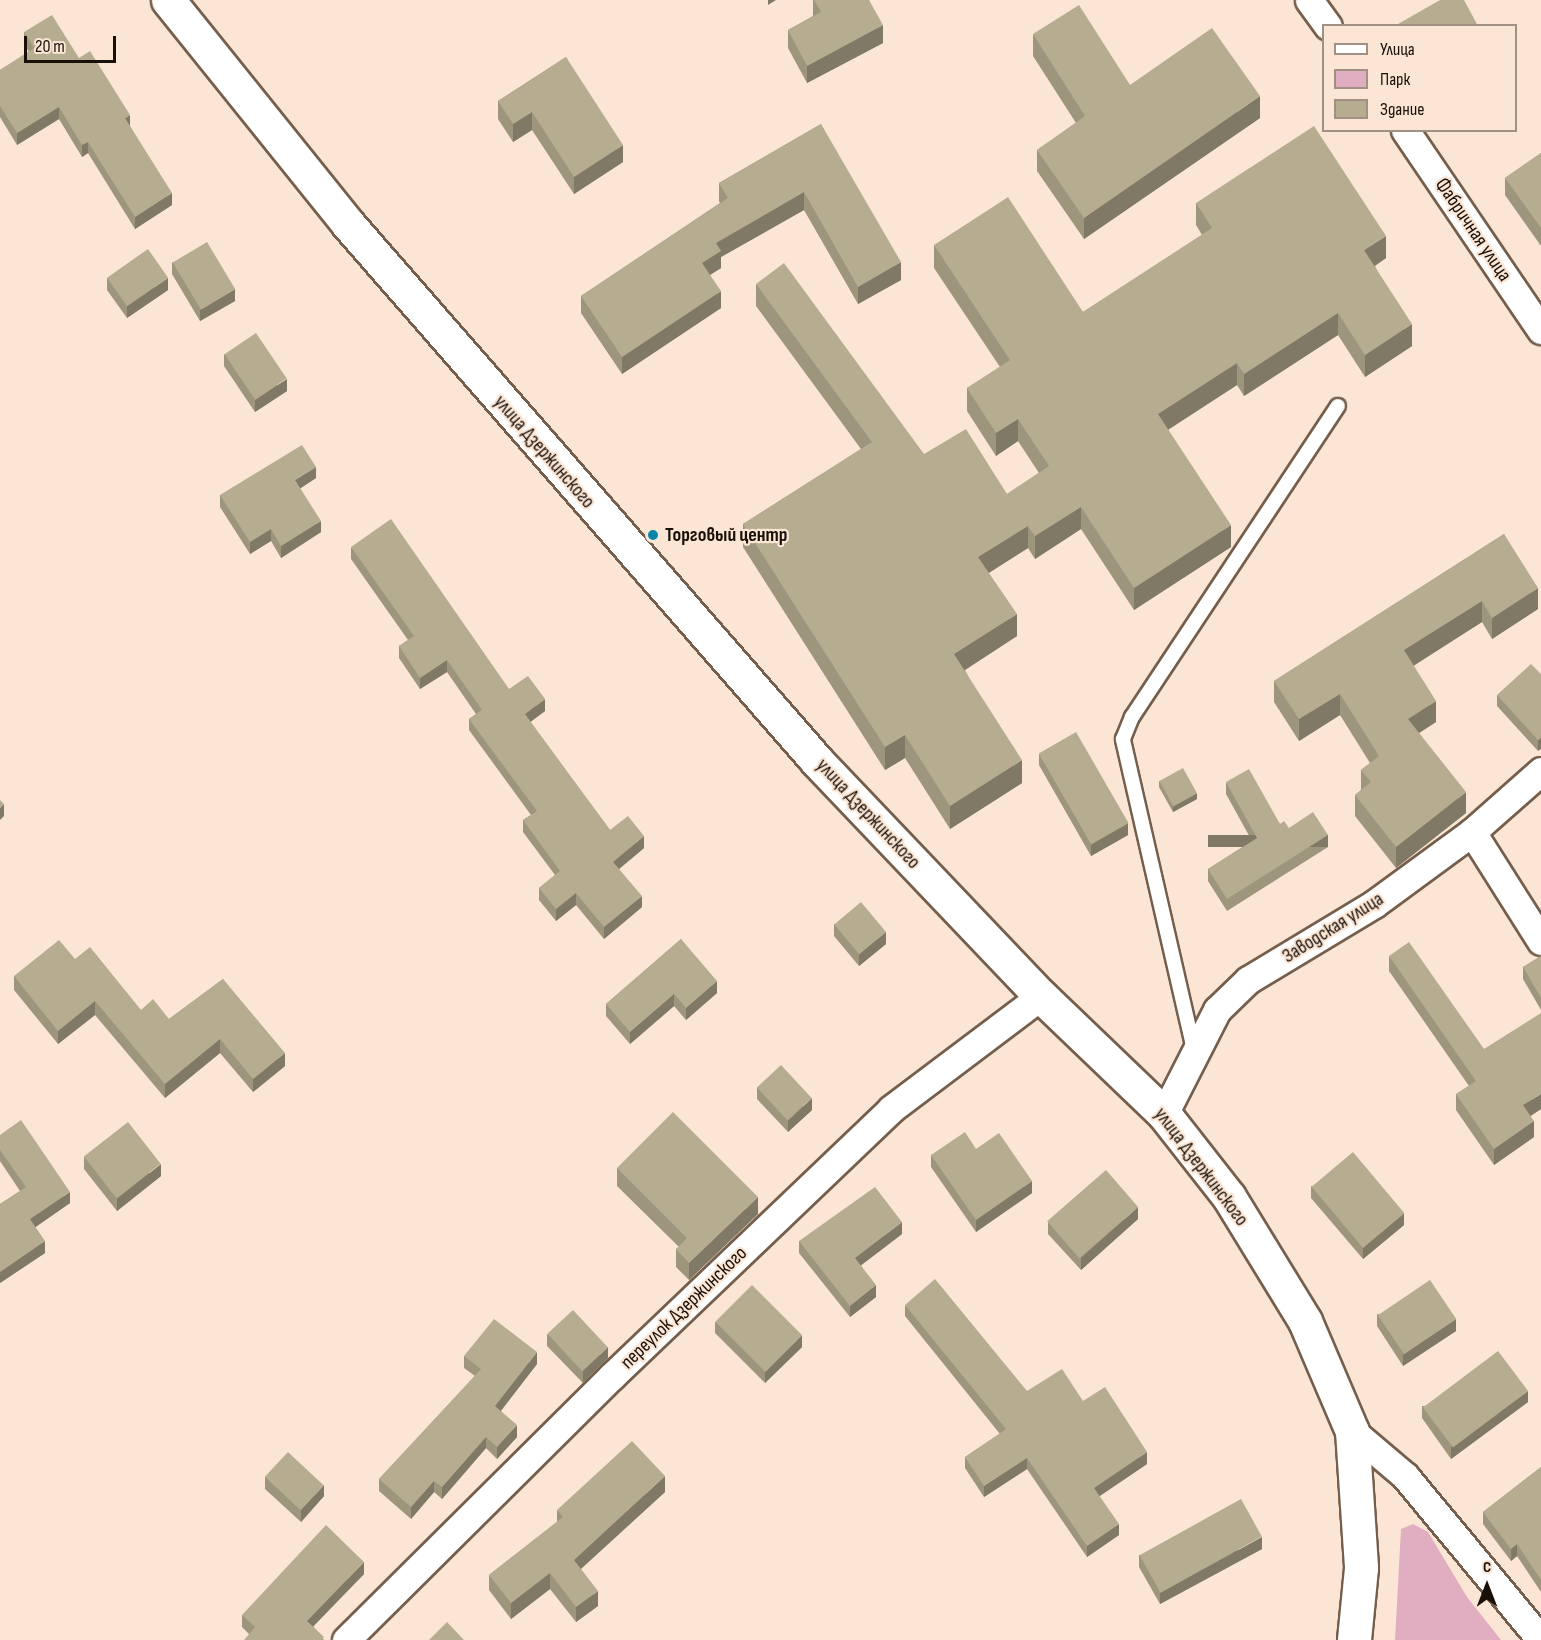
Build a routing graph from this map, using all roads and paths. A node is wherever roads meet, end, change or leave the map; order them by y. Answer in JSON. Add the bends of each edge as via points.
{"nodes":[{"id":1,"x":168,"y":0,"type":"edge"},
{"id":2,"x":1309,"y":0,"type":"edge"},
{"id":3,"x":1327,"y":24,"type":"edge"},
{"id":4,"x":1407,"y":132,"type":"edge"},
{"id":5,"x":1541,"y":330,"type":"edge"},
{"id":6,"x":1338,"y":406,"type":"dead end"},
{"id":7,"x":1541,"y":771,"type":"edge"},
{"id":8,"x":1472,"y":832,"type":"junction"},
{"id":9,"x":1541,"y":941,"type":"edge"},
{"id":10,"x":1041,"y":996,"type":"junction"},
{"id":11,"x":1194,"y":1050,"type":"junction"},
{"id":12,"x":1164,"y":1114,"type":"junction"},
{"id":13,"x":1352,"y":1431,"type":"junction"},
{"id":14,"x":346,"y":1640,"type":"edge"},
{"id":15,"x":1354,"y":1640,"type":"edge"},
{"id":16,"x":1541,"y":1640,"type":"edge"}],
"edges":[{"from":1,"to":10,"type":"street","name":"улица Дзержинского","via":[[348,224],[562,473],[816,760]]},
{"from":2,"to":3,"type":"street"},
{"from":4,"to":5,"type":"street","name":"Фабричная улица"},
{"from":6,"to":11,"type":"lane","via":[[1132,717],[1123,739]]},
{"from":7,"to":8,"type":"street","name":"Заводская улица"},
{"from":8,"to":9,"type":"street"},
{"from":8,"to":11,"type":"street","name":"Заводская улица","via":[[1374,904],[1248,980],[1217,1010]]},
{"from":10,"to":12,"type":"street","name":"улица Дзержинского"},
{"from":10,"to":14,"type":"street","name":"переулок Дзержинского","via":[[891,1109],[612,1376]]},
{"from":11,"to":12,"type":"street","name":"Заводская улица"},
{"from":12,"to":13,"type":"street","name":"улица Дзержинского","via":[[1229,1197],[1305,1321]]},
{"from":13,"to":15,"type":"street","via":[[1361,1568]]},
{"from":13,"to":16,"type":"street","name":"улица Дзержинского","via":[[1405,1476]]}]}
